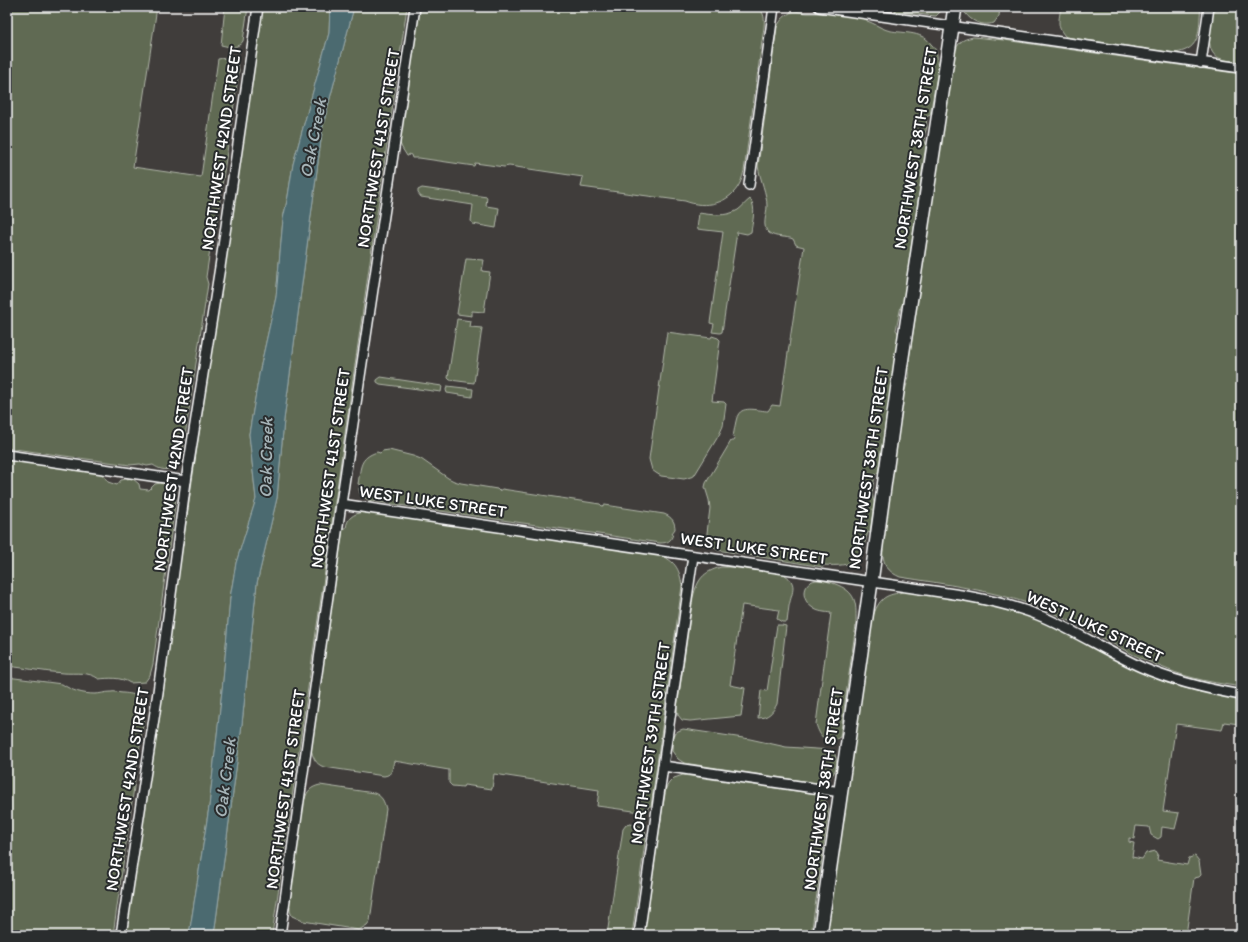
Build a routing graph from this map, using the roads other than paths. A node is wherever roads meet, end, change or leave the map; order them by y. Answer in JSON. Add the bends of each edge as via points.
{"nodes":[{"id":1,"x":258,"y":7,"type":"edge"},
{"id":2,"x":415,"y":7,"type":"edge"},
{"id":3,"x":774,"y":7,"type":"edge"},
{"id":4,"x":819,"y":7,"type":"edge"},
{"id":5,"x":955,"y":7,"type":"edge"},
{"id":6,"x":1209,"y":7,"type":"edge"},
{"id":7,"x":952,"y":26,"type":"junction"},
{"id":8,"x":1201,"y":62,"type":"junction"},
{"id":9,"x":1241,"y":68,"type":"edge"},
{"id":10,"x":749,"y":184,"type":"dead end"},
{"id":11,"x":7,"y":455,"type":"edge"},
{"id":12,"x":186,"y":481,"type":"junction"},
{"id":13,"x":341,"y":504,"type":"junction"},
{"id":14,"x":693,"y":556,"type":"junction"},
{"id":15,"x":871,"y":582,"type":"junction"},
{"id":16,"x":1241,"y":695,"type":"edge"},
{"id":17,"x":663,"y":766,"type":"junction"},
{"id":18,"x":841,"y":792,"type":"junction"},
{"id":19,"x":121,"y":935,"type":"edge"},
{"id":20,"x":280,"y":935,"type":"edge"},
{"id":21,"x":639,"y":935,"type":"edge"},
{"id":22,"x":820,"y":935,"type":"edge"}],
"edges":[{"from":1,"to":12,"type":"street","name":"NORTHWEST 42ND STREET"},
{"from":2,"to":13,"type":"street","name":"NORTHWEST 41ST STREET"},
{"from":3,"to":10,"type":"street"},
{"from":4,"to":7,"type":"street"},
{"from":5,"to":7,"type":"street","name":"NORTHWEST 38TH STREET"},
{"from":6,"to":8,"type":"street"},
{"from":7,"to":8,"type":"street"},
{"from":7,"to":15,"type":"street","name":"NORTHWEST 38TH STREET","via":[[902,355]]},
{"from":8,"to":9,"type":"street"},
{"from":11,"to":12,"type":"street"},
{"from":12,"to":19,"type":"street","name":"NORTHWEST 42ND STREET","via":[[158,692]]},
{"from":13,"to":14,"type":"street","name":"WEST LUKE STREET"},
{"from":13,"to":20,"type":"street","name":"NORTHWEST 41ST STREET"},
{"from":14,"to":15,"type":"street","name":"WEST LUKE STREET"},
{"from":14,"to":17,"type":"street","name":"NORTHWEST 39TH STREET"},
{"from":15,"to":16,"type":"street","name":"WEST LUKE STREET","via":[[961,594],[1012,606],[1054,622],[1143,668],[1198,686]]},
{"from":15,"to":18,"type":"street","name":"NORTHWEST 38TH STREET"},
{"from":17,"to":18,"type":"street"},
{"from":17,"to":21,"type":"street","name":"NORTHWEST 39TH STREET"},
{"from":18,"to":22,"type":"street","name":"NORTHWEST 38TH STREET"}]}
